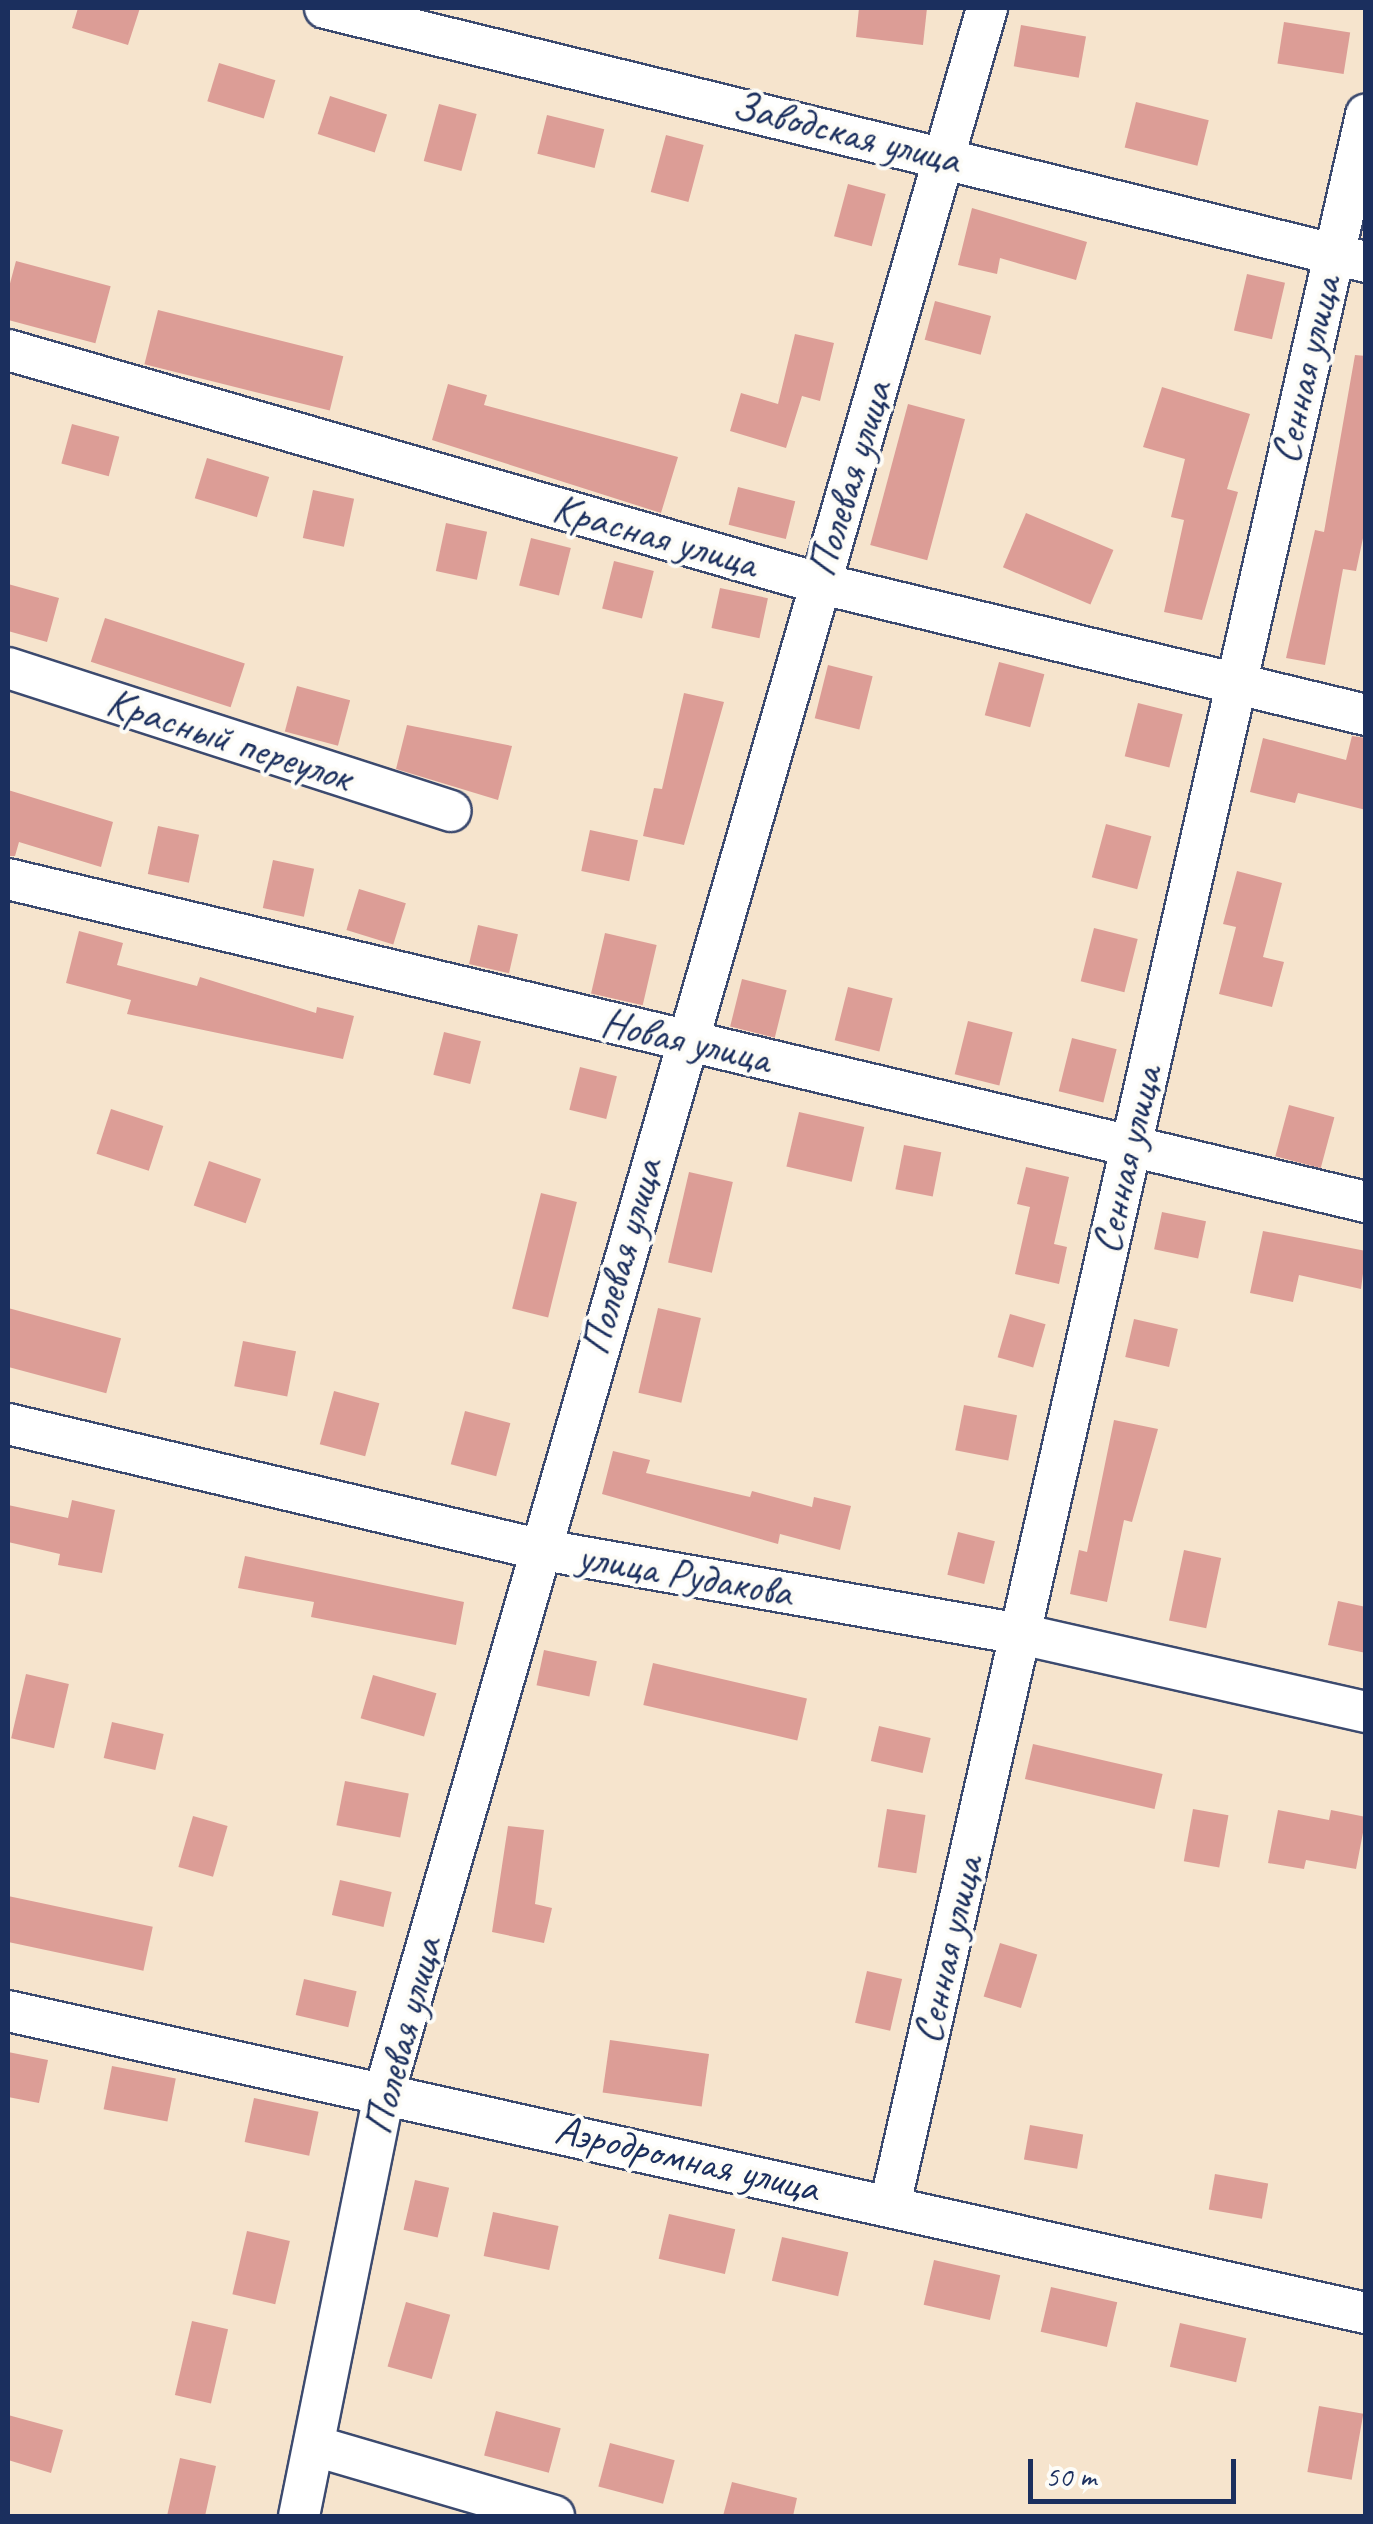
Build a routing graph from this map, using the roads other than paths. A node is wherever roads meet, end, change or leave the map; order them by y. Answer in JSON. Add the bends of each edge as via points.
{"nodes":[{"id":1,"x":325,"y":8,"type":"edge"},
{"id":2,"x":987,"y":8,"type":"edge"},
{"id":3,"x":1366,"y":115,"type":"edge"},
{"id":4,"x":948,"y":157,"type":"junction"},
{"id":5,"x":1349,"y":259,"type":"edge"},
{"id":6,"x":8,"y":350,"type":"edge"},
{"id":7,"x":818,"y":582,"type":"junction"},
{"id":8,"x":8,"y":668,"type":"edge"},
{"id":9,"x":1234,"y":684,"type":"junction"},
{"id":10,"x":1366,"y":714,"type":"edge"},
{"id":11,"x":450,"y":811,"type":"dead end"},
{"id":12,"x":8,"y":879,"type":"edge"},
{"id":13,"x":684,"y":1041,"type":"junction"},
{"id":14,"x":1130,"y":1146,"type":"junction"},
{"id":15,"x":1366,"y":1202,"type":"edge"},
{"id":16,"x":8,"y":1424,"type":"edge"},
{"id":17,"x":538,"y":1549,"type":"junction"},
{"id":18,"x":1020,"y":1634,"type":"junction"},
{"id":19,"x":1366,"y":1712,"type":"edge"},
{"id":20,"x":8,"y":2011,"type":"edge"},
{"id":21,"x":385,"y":2090,"type":"junction"},
{"id":22,"x":890,"y":2205,"type":"junction"},
{"id":23,"x":1366,"y":2312,"type":"edge"},
{"id":24,"x":315,"y":2446,"type":"junction"},
{"id":25,"x":298,"y":2516,"type":"edge"},
{"id":26,"x":554,"y":2516,"type":"edge"}],
"edges":[{"from":1,"to":4,"type":"street","name":"Заводская улица"},
{"from":2,"to":4,"type":"street","name":"Полевая улица"},
{"from":3,"to":5,"type":"street","name":"Сенная улица"},
{"from":4,"to":5,"type":"street","name":"Заводская улица"},
{"from":4,"to":7,"type":"street","name":"Полевая улица"},
{"from":5,"to":9,"type":"street","name":"Сенная улица"},
{"from":6,"to":7,"type":"street","name":"Красная улица"},
{"from":7,"to":9,"type":"street","name":"Красная улица"},
{"from":7,"to":13,"type":"street","name":"Полевая улица"},
{"from":8,"to":11,"type":"street","name":"Красный переулок"},
{"from":9,"to":10,"type":"street","name":"Красная улица"},
{"from":9,"to":14,"type":"street","name":"Сенная улица"},
{"from":12,"to":13,"type":"street","name":"Новая улица"},
{"from":13,"to":14,"type":"street","name":"Новая улица"},
{"from":13,"to":17,"type":"street","name":"Полевая улица"},
{"from":14,"to":15,"type":"street","name":"Новая улица"},
{"from":14,"to":18,"type":"street","name":"Сенная улица"},
{"from":16,"to":17,"type":"street","name":"улица Рудакова"},
{"from":17,"to":18,"type":"street","name":"улица Рудакова"},
{"from":17,"to":21,"type":"street","name":"Полевая улица"},
{"from":18,"to":19,"type":"street","name":"улица Рудакова"},
{"from":18,"to":22,"type":"street","name":"Сенная улица"},
{"from":20,"to":21,"type":"street","name":"Аэродромная улица"},
{"from":21,"to":22,"type":"street","name":"Аэродромная улица"},
{"from":21,"to":24,"type":"street","name":"Полевая улица"},
{"from":22,"to":23,"type":"street","name":"Аэродромная улица"},
{"from":24,"to":25,"type":"street","name":"Полевая улица"},
{"from":24,"to":26,"type":"street"}]}
